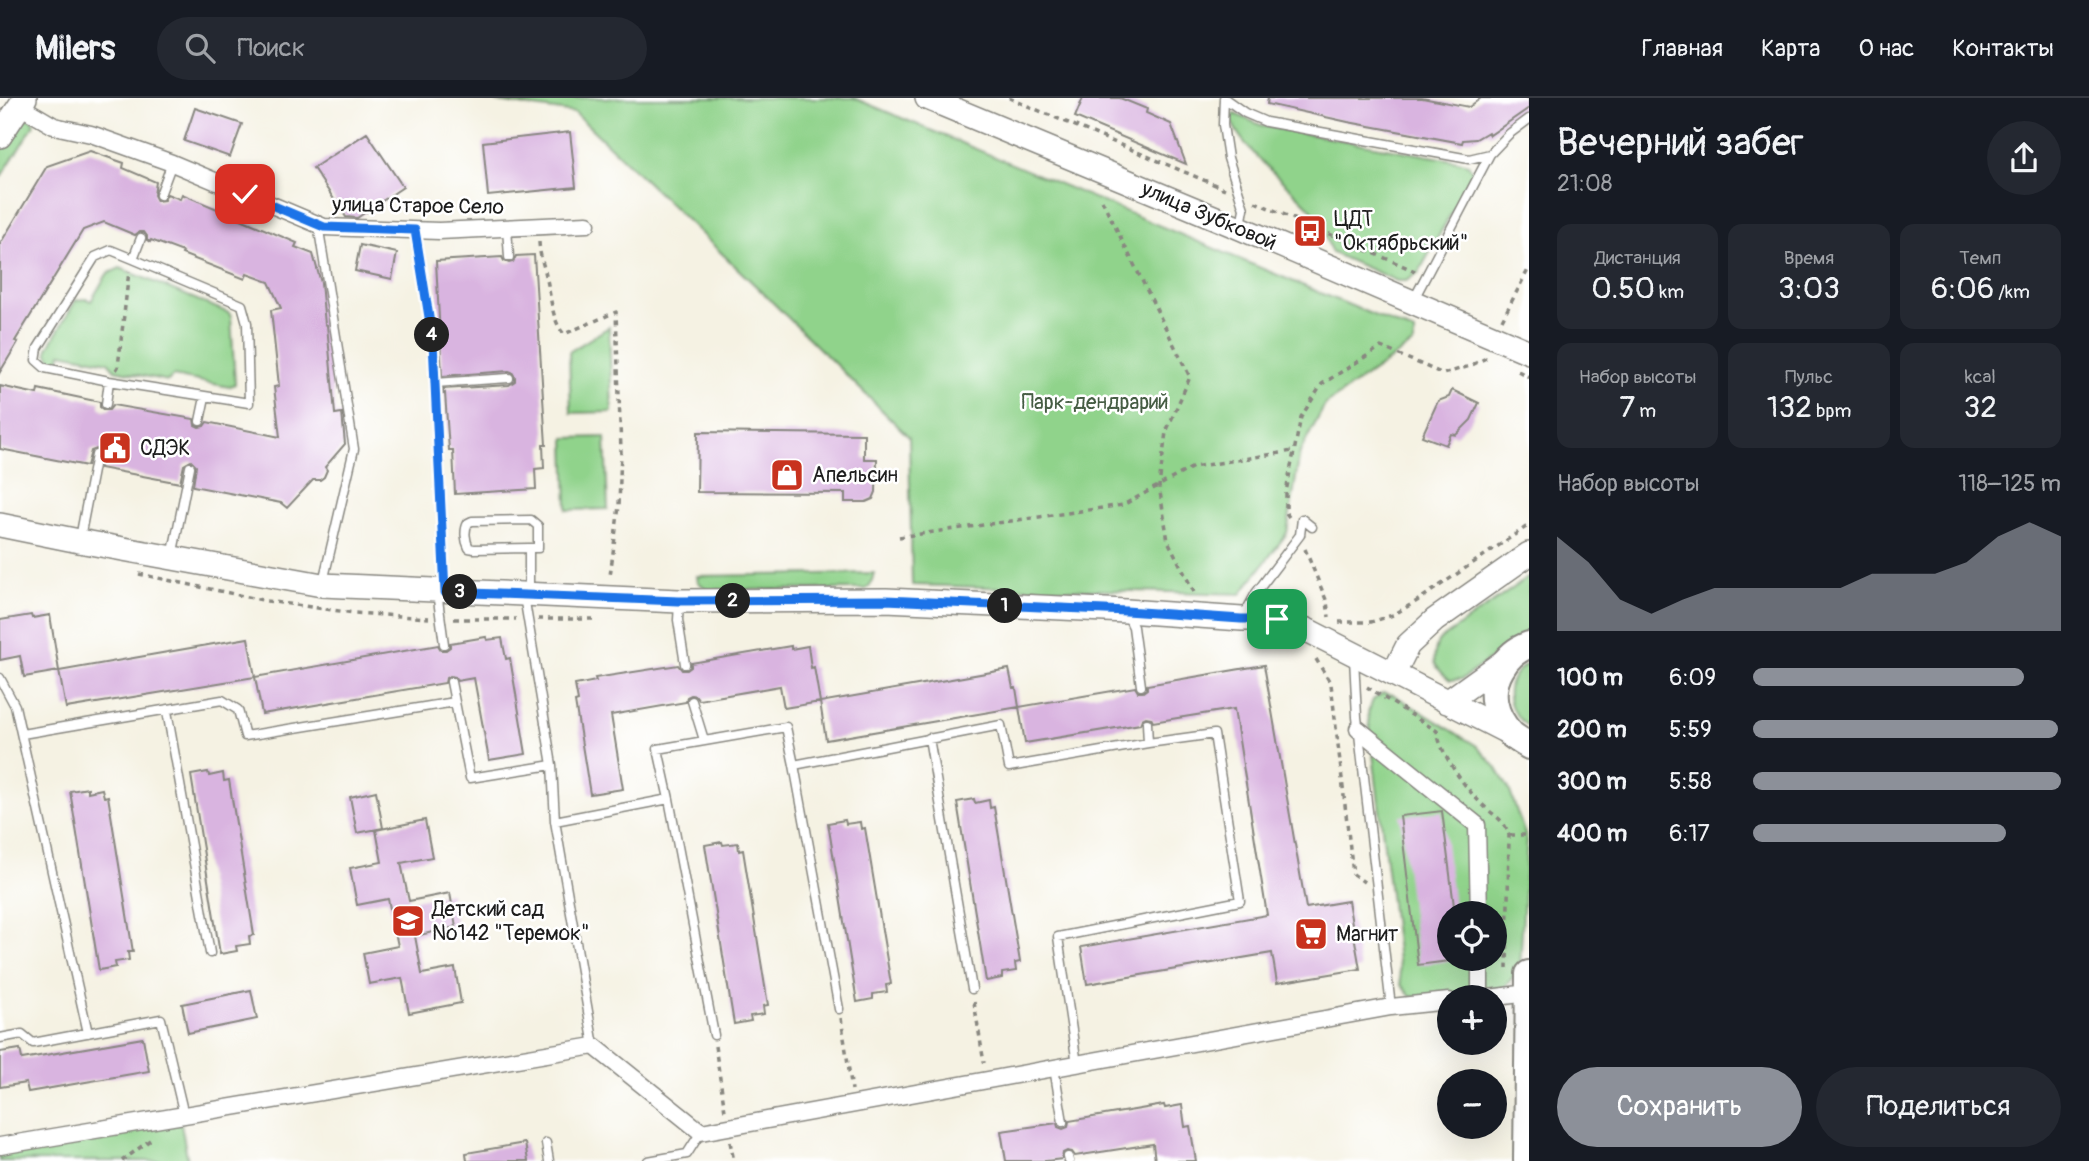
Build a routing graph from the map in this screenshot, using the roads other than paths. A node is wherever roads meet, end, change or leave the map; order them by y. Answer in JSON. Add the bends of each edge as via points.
{"nodes":[{"id":1,"x":927,"y":98,"type":"edge"},
{"id":2,"x":1224,"y":98,"type":"edge"},
{"id":3,"x":23,"y":102,"type":"edge"},
{"id":4,"x":1529,"y":119,"type":"edge"},
{"id":5,"x":0,"y":135,"type":"edge"},
{"id":6,"x":1490,"y":154,"type":"junction"},
{"id":7,"x":172,"y":163,"type":"junction"},
{"id":8,"x":160,"y":195,"type":"dead end"},
{"id":9,"x":318,"y":224,"type":"junction"},
{"id":10,"x":587,"y":224,"type":"dead end"},
{"id":11,"x":507,"y":228,"type":"junction"},
{"id":12,"x":1240,"y":228,"type":"junction"},
{"id":13,"x":415,"y":230,"type":"junction"},
{"id":14,"x":141,"y":238,"type":"dead end"},
{"id":15,"x":509,"y":257,"type":"dead end"},
{"id":16,"x":132,"y":259,"type":"junction"},
{"id":17,"x":1413,"y":302,"type":"junction"},
{"id":18,"x":1524,"y":361,"type":"edge"},
{"id":19,"x":509,"y":378,"type":"dead end"},
{"id":20,"x":109,"y":381,"type":"junction"},
{"id":21,"x":435,"y":383,"type":"junction"},
{"id":22,"x":205,"y":397,"type":"junction"},
{"id":23,"x":106,"y":404,"type":"dead end"},
{"id":24,"x":200,"y":421,"type":"dead end"},
{"id":25,"x":96,"y":455,"type":"dead end"},
{"id":26,"x":190,"y":467,"type":"dead end"},
{"id":27,"x":0,"y":525,"type":"edge"},
{"id":28,"x":1312,"y":527,"type":"dead end"},
{"id":29,"x":79,"y":541,"type":"junction"},
{"id":30,"x":529,"y":548,"type":"junction"},
{"id":31,"x":1529,"y":554,"type":"edge"},
{"id":32,"x":172,"y":557,"type":"junction"},
{"id":33,"x":322,"y":585,"type":"junction"},
{"id":34,"x":441,"y":592,"type":"junction"},
{"id":35,"x":527,"y":594,"type":"junction"},
{"id":36,"x":679,"y":601,"type":"junction"},
{"id":37,"x":1126,"y":611,"type":"junction"},
{"id":38,"x":1241,"y":619,"type":"junction"},
{"id":39,"x":444,"y":644,"type":"dead end"},
{"id":40,"x":1523,"y":648,"type":"edge"},
{"id":41,"x":1353,"y":654,"type":"junction"},
{"id":42,"x":685,"y":664,"type":"dead end"},
{"id":43,"x":1394,"y":673,"type":"junction"},
{"id":44,"x":0,"y":678,"type":"edge"},
{"id":45,"x":451,"y":682,"type":"dead end"},
{"id":46,"x":1141,"y":686,"type":"dead end"},
{"id":47,"x":692,"y":701,"type":"dead end"},
{"id":48,"x":455,"y":702,"type":"junction"},
{"id":49,"x":1447,"y":702,"type":"junction"},
{"id":50,"x":167,"y":711,"type":"junction"},
{"id":51,"x":1147,"y":723,"type":"dead end"},
{"id":52,"x":1359,"y":729,"type":"junction"},
{"id":53,"x":22,"y":734,"type":"junction"},
{"id":54,"x":929,"y":738,"type":"junction"},
{"id":55,"x":705,"y":740,"type":"junction"},
{"id":56,"x":1520,"y":740,"type":"edge"},
{"id":57,"x":1149,"y":743,"type":"junction"},
{"id":58,"x":552,"y":765,"type":"junction"},
{"id":59,"x":794,"y":765,"type":"junction"},
{"id":60,"x":669,"y":799,"type":"junction"},
{"id":61,"x":555,"y":821,"type":"junction"},
{"id":62,"x":1479,"y":901,"type":"edge"},
{"id":63,"x":209,"y":953,"type":"dead end"},
{"id":64,"x":1529,"y":987,"type":"edge"},
{"id":65,"x":972,"y":989,"type":"road end"},
{"id":66,"x":1507,"y":993,"type":"edge"},
{"id":67,"x":1437,"y":1002,"type":"edge"},
{"id":68,"x":1391,"y":1007,"type":"junction"},
{"id":69,"x":839,"y":1010,"type":"road end"},
{"id":70,"x":88,"y":1033,"type":"junction"},
{"id":71,"x":714,"y":1035,"type":"road end"},
{"id":72,"x":0,"y":1038,"type":"edge"},
{"id":73,"x":594,"y":1046,"type":"junction"},
{"id":74,"x":1077,"y":1064,"type":"junction"},
{"id":75,"x":1054,"y":1068,"type":"junction"},
{"id":76,"x":184,"y":1115,"type":"junction"},
{"id":77,"x":1063,"y":1122,"type":"dead end"},
{"id":78,"x":701,"y":1132,"type":"junction"},
{"id":79,"x":546,"y":1143,"type":"dead end"},
{"id":80,"x":0,"y":1146,"type":"edge"},
{"id":81,"x":687,"y":1154,"type":"junction"},
{"id":82,"x":549,"y":1161,"type":"edge"},
{"id":83,"x":648,"y":1161,"type":"edge"},
{"id":84,"x":696,"y":1161,"type":"edge"},
{"id":85,"x":1527,"y":1161,"type":"edge"}],
"edges":[{"from":1,"to":12,"type":"street","name":"улица Зубковой"},
{"from":2,"to":6,"type":"lane","via":[[1266,122],[1469,159]]},
{"from":2,"to":12,"type":"lane","via":[[1228,158],[1244,209]]},
{"from":3,"to":5,"type":"street"},
{"from":3,"to":7,"type":"street","name":"улица Старое Село","via":[[54,126]]},
{"from":4,"to":6,"type":"lane"},
{"from":6,"to":17,"type":"lane"},
{"from":7,"to":8,"type":"lane"},
{"from":7,"to":9,"type":"street","name":"улица Старое Село"},
{"from":9,"to":13,"type":"street","name":"улица Старое Село"},
{"from":9,"to":33,"type":"lane","via":[[354,449]]},
{"from":10,"to":11,"type":"street","name":"улица Старое Село"},
{"from":11,"to":13,"type":"street","name":"улица Старое Село"},
{"from":11,"to":15,"type":"lane"},
{"from":12,"to":17,"type":"street","name":"улица Зубковой"},
{"from":13,"to":21,"type":"lane"},
{"from":14,"to":16,"type":"lane"},
{"from":16,"to":20,"type":"lane","via":[[111,250],[95,257],[38,348],[36,360],[45,368]]},
{"from":16,"to":22,"type":"lane","via":[[242,305],[247,323],[249,402]]},
{"from":17,"to":18,"type":"street","name":"улица Зубковой","via":[[1490,347]]},
{"from":19,"to":21,"type":"lane"},
{"from":20,"to":22,"type":"lane"},
{"from":20,"to":23,"type":"lane"},
{"from":21,"to":34,"type":"lane"},
{"from":22,"to":24,"type":"lane"},
{"from":25,"to":29,"type":"lane"},
{"from":26,"to":32,"type":"lane"},
{"from":27,"to":29,"type":"street"},
{"from":28,"to":38,"type":"lane","via":[[1302,519],[1300,535]]},
{"from":29,"to":32,"type":"street"},
{"from":30,"to":30,"type":"lane","via":[[469,548],[466,527],[472,521],[531,520],[538,526],[538,548]]},
{"from":30,"to":35,"type":"lane"},
{"from":31,"to":43,"type":"street","via":[[1434,620],[1408,645]]},
{"from":32,"to":33,"type":"street"},
{"from":33,"to":34,"type":"street"},
{"from":34,"to":35,"type":"street"},
{"from":34,"to":39,"type":"lane"},
{"from":35,"to":36,"type":"street"},
{"from":35,"to":58,"type":"lane","via":[[527,619]]},
{"from":36,"to":37,"type":"street","via":[[886,600]]},
{"from":36,"to":42,"type":"lane"},
{"from":37,"to":38,"type":"street"},
{"from":37,"to":46,"type":"lane","via":[[1133,627]]},
{"from":38,"to":41,"type":"street","via":[[1277,619]]},
{"from":40,"to":49,"type":"street"},
{"from":40,"to":56,"type":"main road","via":[[1494,680],[1492,692],[1495,709]]},
{"from":41,"to":43,"type":"street"},
{"from":41,"to":52,"type":"lane"},
{"from":43,"to":49,"type":"street"},
{"from":44,"to":53,"type":"lane","via":[[15,706]]},
{"from":45,"to":48,"type":"lane"},
{"from":47,"to":55,"type":"lane"},
{"from":48,"to":50,"type":"lane","via":[[245,736],[238,710],[222,701]]},
{"from":48,"to":58,"type":"lane","via":[[470,778]]},
{"from":49,"to":56,"type":"street"},
{"from":50,"to":53,"type":"lane"},
{"from":50,"to":63,"type":"lane"},
{"from":51,"to":57,"type":"lane"},
{"from":52,"to":62,"type":"street","via":[[1477,825]]},
{"from":52,"to":68,"type":"lane"},
{"from":53,"to":70,"type":"lane"},
{"from":54,"to":57,"type":"lane","via":[[1001,725],[1009,766]]},
{"from":54,"to":59,"type":"lane"},
{"from":54,"to":65,"type":"lane"},
{"from":55,"to":59,"type":"lane","via":[[786,727]]},
{"from":55,"to":60,"type":"lane","via":[[658,749]]},
{"from":57,"to":74,"type":"lane","via":[[1213,734],[1240,901],[1058,937]]},
{"from":58,"to":61,"type":"lane"},
{"from":59,"to":69,"type":"lane"},
{"from":60,"to":61,"type":"lane"},
{"from":60,"to":71,"type":"lane"},
{"from":61,"to":73,"type":"lane"},
{"from":64,"to":66,"type":"street"},
{"from":64,"to":85,"type":"main road"},
{"from":67,"to":68,"type":"street"},
{"from":68,"to":74,"type":"street"},
{"from":70,"to":72,"type":"lane","via":[[33,1043],[22,1034]]},
{"from":70,"to":76,"type":"lane","via":[[161,1019]]},
{"from":73,"to":76,"type":"street"},
{"from":73,"to":78,"type":"street"},
{"from":74,"to":75,"type":"street"},
{"from":75,"to":77,"type":"lane"},
{"from":75,"to":78,"type":"street"},
{"from":76,"to":80,"type":"street"},
{"from":78,"to":81,"type":"lane"},
{"from":79,"to":82,"type":"lane"},
{"from":81,"to":83,"type":"lane"},
{"from":81,"to":84,"type":"lane"}]}
